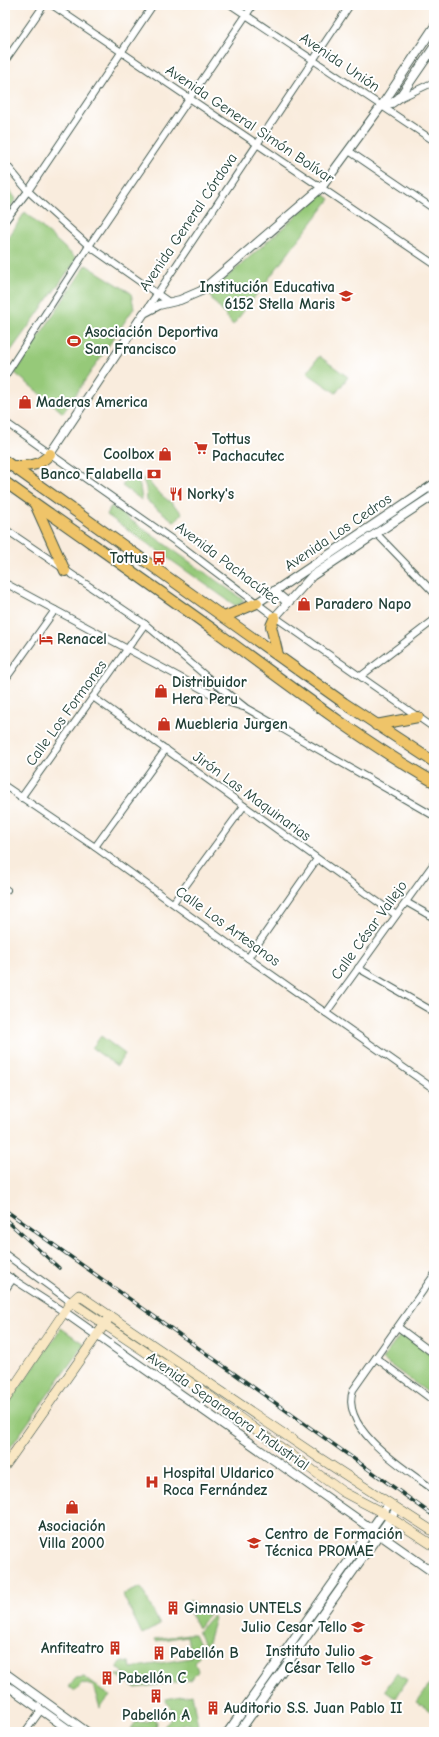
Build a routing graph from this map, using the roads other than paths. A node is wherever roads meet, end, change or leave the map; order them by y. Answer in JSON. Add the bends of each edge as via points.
{"nodes":[{"id":1,"x":44,"y":5,"type":"edge"},
{"id":2,"x":52,"y":5,"type":"edge"},
{"id":3,"x":153,"y":5,"type":"edge"},
{"id":4,"x":232,"y":5,"type":"edge"},
{"id":5,"x":253,"y":5,"type":"edge"},
{"id":6,"x":350,"y":5,"type":"edge"},
{"id":7,"x":247,"y":15,"type":"junction"},
{"id":8,"x":434,"y":27,"type":"edge"},
{"id":9,"x":434,"y":47,"type":"edge"},
{"id":10,"x":121,"y":52,"type":"junction"},
{"id":11,"x":314,"y":60,"type":"junction"},
{"id":12,"x":5,"y":62,"type":"edge"},
{"id":13,"x":434,"y":82,"type":"edge"},
{"id":14,"x":189,"y":98,"type":"junction"},
{"id":15,"x":399,"y":98,"type":"junction"},
{"id":16,"x":382,"y":105,"type":"junction"},
{"id":17,"x":434,"y":141,"type":"edge"},
{"id":18,"x":257,"y":144,"type":"junction"},
{"id":19,"x":350,"y":151,"type":"junction"},
{"id":20,"x":5,"y":162,"type":"edge"},
{"id":21,"x":320,"y":188,"type":"junction"},
{"id":22,"x":28,"y":191,"type":"junction"},
{"id":23,"x":434,"y":209,"type":"edge"},
{"id":24,"x":5,"y":221,"type":"edge"},
{"id":25,"x":89,"y":246,"type":"junction"},
{"id":26,"x":434,"y":264,"type":"edge"},
{"id":27,"x":157,"y":293,"type":"junction"},
{"id":28,"x":169,"y":302,"type":"junction"},
{"id":29,"x":144,"y":313,"type":"junction"},
{"id":30,"x":5,"y":376,"type":"edge"},
{"id":31,"x":5,"y":422,"type":"edge"},
{"id":32,"x":50,"y":454,"type":"junction"},
{"id":33,"x":9,"y":464,"type":"edge"},
{"id":34,"x":5,"y":482,"type":"edge"},
{"id":35,"x":434,"y":484,"type":"edge"},
{"id":36,"x":434,"y":495,"type":"edge"},
{"id":37,"x":35,"y":504,"type":"junction"},
{"id":38,"x":5,"y":529,"type":"edge"},
{"id":39,"x":377,"y":534,"type":"junction"},
{"id":40,"x":65,"y":571,"type":"junction"},
{"id":41,"x":5,"y":583,"type":"edge"},
{"id":42,"x":274,"y":591,"type":"junction"},
{"id":43,"x":434,"y":593,"type":"edge"},
{"id":44,"x":287,"y":602,"type":"junction"},
{"id":45,"x":257,"y":603,"type":"junction"},
{"id":46,"x":55,"y":610,"type":"junction"},
{"id":47,"x":224,"y":617,"type":"junction"},
{"id":48,"x":275,"y":617,"type":"junction"},
{"id":49,"x":434,"y":620,"type":"edge"},
{"id":50,"x":145,"y":624,"type":"junction"},
{"id":51,"x":128,"y":648,"type":"junction"},
{"id":52,"x":278,"y":656,"type":"junction"},
{"id":53,"x":306,"y":675,"type":"junction"},
{"id":54,"x":361,"y":676,"type":"junction"},
{"id":55,"x":5,"y":680,"type":"edge"},
{"id":56,"x":296,"y":690,"type":"junction"},
{"id":57,"x":93,"y":697,"type":"junction"},
{"id":58,"x":246,"y":708,"type":"junction"},
{"id":59,"x":418,"y":716,"type":"junction"},
{"id":60,"x":376,"y":725,"type":"junction"},
{"id":61,"x":434,"y":728,"type":"edge"},
{"id":62,"x":166,"y":749,"type":"junction"},
{"id":63,"x":434,"y":762,"type":"edge"},
{"id":64,"x":434,"y":782,"type":"edge"},
{"id":65,"x":5,"y":786,"type":"edge"},
{"id":66,"x":21,"y":798,"type":"junction"},
{"id":67,"x":244,"y":806,"type":"junction"},
{"id":68,"x":434,"y":816,"type":"edge"},
{"id":69,"x":96,"y":847,"type":"junction"},
{"id":70,"x":317,"y":859,"type":"junction"},
{"id":71,"x":434,"y":863,"type":"edge"},
{"id":72,"x":406,"y":902,"type":"junction"},
{"id":73,"x":173,"y":903,"type":"junction"},
{"id":74,"x":396,"y":915,"type":"junction"},
{"id":75,"x":434,"y":918,"type":"edge"},
{"id":76,"x":248,"y":958,"type":"junction"},
{"id":77,"x":358,"y":968,"type":"junction"},
{"id":78,"x":434,"y":1012,"type":"edge"},
{"id":79,"x":326,"y":1013,"type":"junction"},
{"id":80,"x":434,"y":1089,"type":"edge"},
{"id":81,"x":5,"y":1254,"type":"edge"},
{"id":82,"x":5,"y":1274,"type":"edge"},
{"id":83,"x":13,"y":1279,"type":"junction"},
{"id":84,"x":433,"y":1280,"type":"edge"},
{"id":85,"x":5,"y":1290,"type":"edge"},
{"id":86,"x":71,"y":1302,"type":"junction"},
{"id":87,"x":64,"y":1312,"type":"junction"},
{"id":88,"x":111,"y":1316,"type":"junction"},
{"id":89,"x":104,"y":1325,"type":"junction"},
{"id":90,"x":398,"y":1327,"type":"junction"},
{"id":91,"x":97,"y":1336,"type":"junction"},
{"id":92,"x":434,"y":1354,"type":"edge"},
{"id":93,"x":376,"y":1358,"type":"junction"},
{"id":94,"x":5,"y":1400,"type":"edge"},
{"id":95,"x":434,"y":1401,"type":"edge"},
{"id":96,"x":5,"y":1466,"type":"edge"},
{"id":97,"x":434,"y":1490,"type":"edge"},
{"id":98,"x":393,"y":1506,"type":"junction"},
{"id":99,"x":387,"y":1515,"type":"junction"},
{"id":100,"x":372,"y":1528,"type":"junction"},
{"id":101,"x":434,"y":1532,"type":"edge"},
{"id":102,"x":380,"y":1533,"type":"junction"},
{"id":103,"x":434,"y":1546,"type":"edge"},
{"id":104,"x":434,"y":1573,"type":"edge"},
{"id":105,"x":322,"y":1600,"type":"junction"},
{"id":106,"x":330,"y":1605,"type":"junction"},
{"id":107,"x":306,"y":1621,"type":"junction"},
{"id":108,"x":314,"y":1626,"type":"junction"},
{"id":109,"x":5,"y":1673,"type":"edge"},
{"id":110,"x":5,"y":1684,"type":"edge"},
{"id":111,"x":41,"y":1710,"type":"junction"},
{"id":112,"x":25,"y":1732,"type":"edge"},
{"id":113,"x":72,"y":1732,"type":"edge"},
{"id":114,"x":87,"y":1732,"type":"edge"},
{"id":115,"x":228,"y":1732,"type":"edge"},
{"id":116,"x":239,"y":1732,"type":"edge"}],
"edges":[{"from":1,"to":12,"type":"street"},
{"from":2,"to":10,"type":"street","name":"Avenida General Simón Bolívar"},
{"from":3,"to":10,"type":"street"},
{"from":4,"to":7,"type":"street","name":"Avenida Unión"},
{"from":5,"to":7,"type":"street"},
{"from":6,"to":11,"type":"street","name":"Avenida General Córdova"},
{"from":7,"to":11,"type":"street","name":"Avenida Unión"},
{"from":7,"to":14,"type":"street"},
{"from":8,"to":16,"type":"street"},
{"from":9,"to":15,"type":"street"},
{"from":10,"to":14,"type":"street","name":"Avenida General Simón Bolívar"},
{"from":10,"to":22,"type":"street"},
{"from":11,"to":16,"type":"street","name":"Avenida Unión"},
{"from":11,"to":18,"type":"street","name":"Avenida General Córdova"},
{"from":13,"to":15,"type":"street"},
{"from":14,"to":18,"type":"street","name":"Avenida General Simón Bolívar"},
{"from":14,"to":25,"type":"street"},
{"from":15,"to":16,"type":"street"},
{"from":16,"to":17,"type":"street","name":"Avenida Unión"},
{"from":16,"to":19,"type":"street"},
{"from":18,"to":21,"type":"street","name":"Avenida General Simón Bolívar"},
{"from":18,"to":27,"type":"street","name":"Avenida General Córdova"},
{"from":19,"to":21,"type":"street"},
{"from":19,"to":23,"type":"street"},
{"from":20,"to":22,"type":"street"},
{"from":21,"to":26,"type":"street","name":"Avenida General Simón Bolívar"},
{"from":21,"to":28,"type":"street","via":[[201,290]]},
{"from":22,"to":24,"type":"street"},
{"from":22,"to":25,"type":"street"},
{"from":25,"to":27,"type":"street"},
{"from":25,"to":30,"type":"street"},
{"from":27,"to":28,"type":"street"},
{"from":27,"to":29,"type":"street","name":"Avenida General Córdova"},
{"from":28,"to":29,"type":"street"},
{"from":29,"to":32,"type":"street","name":"Avenida General Córdova"},
{"from":31,"to":32,"type":"street","name":"Avenida Pachacútec"},
{"from":32,"to":33,"type":"main road","via":[[42,463],[32,466]]},
{"from":32,"to":45,"type":"street","name":"Avenida Pachacútec","via":[[180,545]]},
{"from":33,"to":47,"type":"main road"},
{"from":34,"to":37,"type":"main road"},
{"from":35,"to":42,"type":"street","name":"Avenida Los Cedros"},
{"from":36,"to":39,"type":"street","name":"Avenida Los Cedros"},
{"from":37,"to":40,"type":"main road"},
{"from":37,"to":56,"type":"main road","via":[[127,567]]},
{"from":38,"to":40,"type":"street"},
{"from":39,"to":43,"type":"street"},
{"from":39,"to":44,"type":"street","name":"Avenida Los Cedros","via":[[312,576]]},
{"from":40,"to":50,"type":"street"},
{"from":41,"to":46,"type":"street"},
{"from":42,"to":44,"type":"street"},
{"from":42,"to":45,"type":"street","name":"Avenida Los Cedros"},
{"from":44,"to":48,"type":"street","name":"Avenida Los Cedros"},
{"from":45,"to":47,"type":"main road"},
{"from":45,"to":48,"type":"street","name":"Avenida Pachacútec"},
{"from":46,"to":51,"type":"street"},
{"from":46,"to":55,"type":"street"},
{"from":47,"to":52,"type":"main road"},
{"from":48,"to":52,"type":"main road","via":[[271,626]]},
{"from":48,"to":54,"type":"street","name":"Avenida Pachacútec"},
{"from":49,"to":54,"type":"street"},
{"from":50,"to":51,"type":"street","name":"Calle Los Formones"},
{"from":50,"to":58,"type":"street"},
{"from":51,"to":57,"type":"street","name":"Calle Los Formones"},
{"from":51,"to":58,"type":"street","via":[[224,701]]},
{"from":52,"to":53,"type":"main road"},
{"from":53,"to":56,"type":"main road"},
{"from":53,"to":60,"type":"main road"},
{"from":54,"to":59,"type":"street","name":"Avenida Pachacútec"},
{"from":56,"to":64,"type":"main road","via":[[404,765]]},
{"from":57,"to":62,"type":"street","name":"Jirón Las Maquinarias"},
{"from":57,"to":66,"type":"street","name":"Calle Los Formones"},
{"from":58,"to":68,"type":"street"},
{"from":59,"to":60,"type":"main road"},
{"from":59,"to":61,"type":"street","name":"Avenida Pachacútec"},
{"from":60,"to":63,"type":"main road"},
{"from":62,"to":67,"type":"street","name":"Jirón Las Maquinarias"},
{"from":62,"to":69,"type":"street"},
{"from":65,"to":66,"type":"street","name":"Calle Los Artesanos"},
{"from":66,"to":69,"type":"street","name":"Calle Los Artesanos"},
{"from":67,"to":70,"type":"street","name":"Jirón Las Maquinarias"},
{"from":67,"to":73,"type":"street"},
{"from":69,"to":73,"type":"street","name":"Calle Los Artesanos"},
{"from":70,"to":74,"type":"street","name":"Jirón Las Maquinarias"},
{"from":70,"to":76,"type":"street"},
{"from":71,"to":72,"type":"street","name":"Calle César Vallejo"},
{"from":72,"to":74,"type":"street","name":"Calle César Vallejo"},
{"from":72,"to":75,"type":"street"},
{"from":73,"to":76,"type":"street","name":"Calle Los Artesanos"},
{"from":74,"to":77,"type":"street","name":"Calle César Vallejo"},
{"from":76,"to":79,"type":"street","name":"Calle Los Artesanos"},
{"from":77,"to":78,"type":"street"},
{"from":77,"to":79,"type":"street","name":"Calle César Vallejo"},
{"from":79,"to":80,"type":"street","name":"Calle Los Artesanos"},
{"from":81,"to":86,"type":"street","name":"Avenida Separadora Industrial"},
{"from":82,"to":83,"type":"street","name":"Avenida Separadora Industrial"},
{"from":83,"to":85,"type":"street"},
{"from":83,"to":87,"type":"street","name":"Avenida Separadora Industrial"},
{"from":84,"to":90,"type":"street"},
{"from":86,"to":87,"type":"main road"},
{"from":86,"to":88,"type":"main road","name":"Avenida Separadora Industrial","via":[[79,1295]]},
{"from":86,"to":89,"type":"main road","name":"Avenida Separadora Industrial"},
{"from":87,"to":91,"type":"street","name":"Avenida Separadora Industrial"},
{"from":87,"to":94,"type":"main road"},
{"from":88,"to":89,"type":"main road"},
{"from":88,"to":98,"type":"main road","name":"Avenida Separadora Industrial"},
{"from":89,"to":91,"type":"main road"},
{"from":89,"to":99,"type":"main road","name":"Avenida Separadora Industrial","via":[[183,1377],[343,1492]]},
{"from":90,"to":92,"type":"street"},
{"from":90,"to":93,"type":"street"},
{"from":91,"to":96,"type":"main road"},
{"from":91,"to":100,"type":"street","name":"Avenida Separadora Industrial"},
{"from":93,"to":95,"type":"street"},
{"from":93,"to":97,"type":"street","via":[[353,1390],[353,1411],[372,1444]]},
{"from":98,"to":99,"type":"street"},
{"from":98,"to":101,"type":"main road","name":"Avenida Separadora Industrial"},
{"from":99,"to":100,"type":"street"},
{"from":99,"to":102,"type":"street"},
{"from":99,"to":103,"type":"main road","name":"Avenida Separadora Industrial"},
{"from":100,"to":102,"type":"street","name":"Avenida Separadora Industrial"},
{"from":100,"to":105,"type":"street"},
{"from":102,"to":104,"type":"street","name":"Avenida Separadora Industrial"},
{"from":102,"to":106,"type":"street"},
{"from":105,"to":106,"type":"street"},
{"from":105,"to":107,"type":"street"},
{"from":106,"to":108,"type":"street"},
{"from":107,"to":108,"type":"street"},
{"from":107,"to":115,"type":"street"},
{"from":108,"to":116,"type":"street"},
{"from":109,"to":114,"type":"street"},
{"from":110,"to":111,"type":"street"},
{"from":111,"to":112,"type":"street"},
{"from":111,"to":113,"type":"street"}]}
